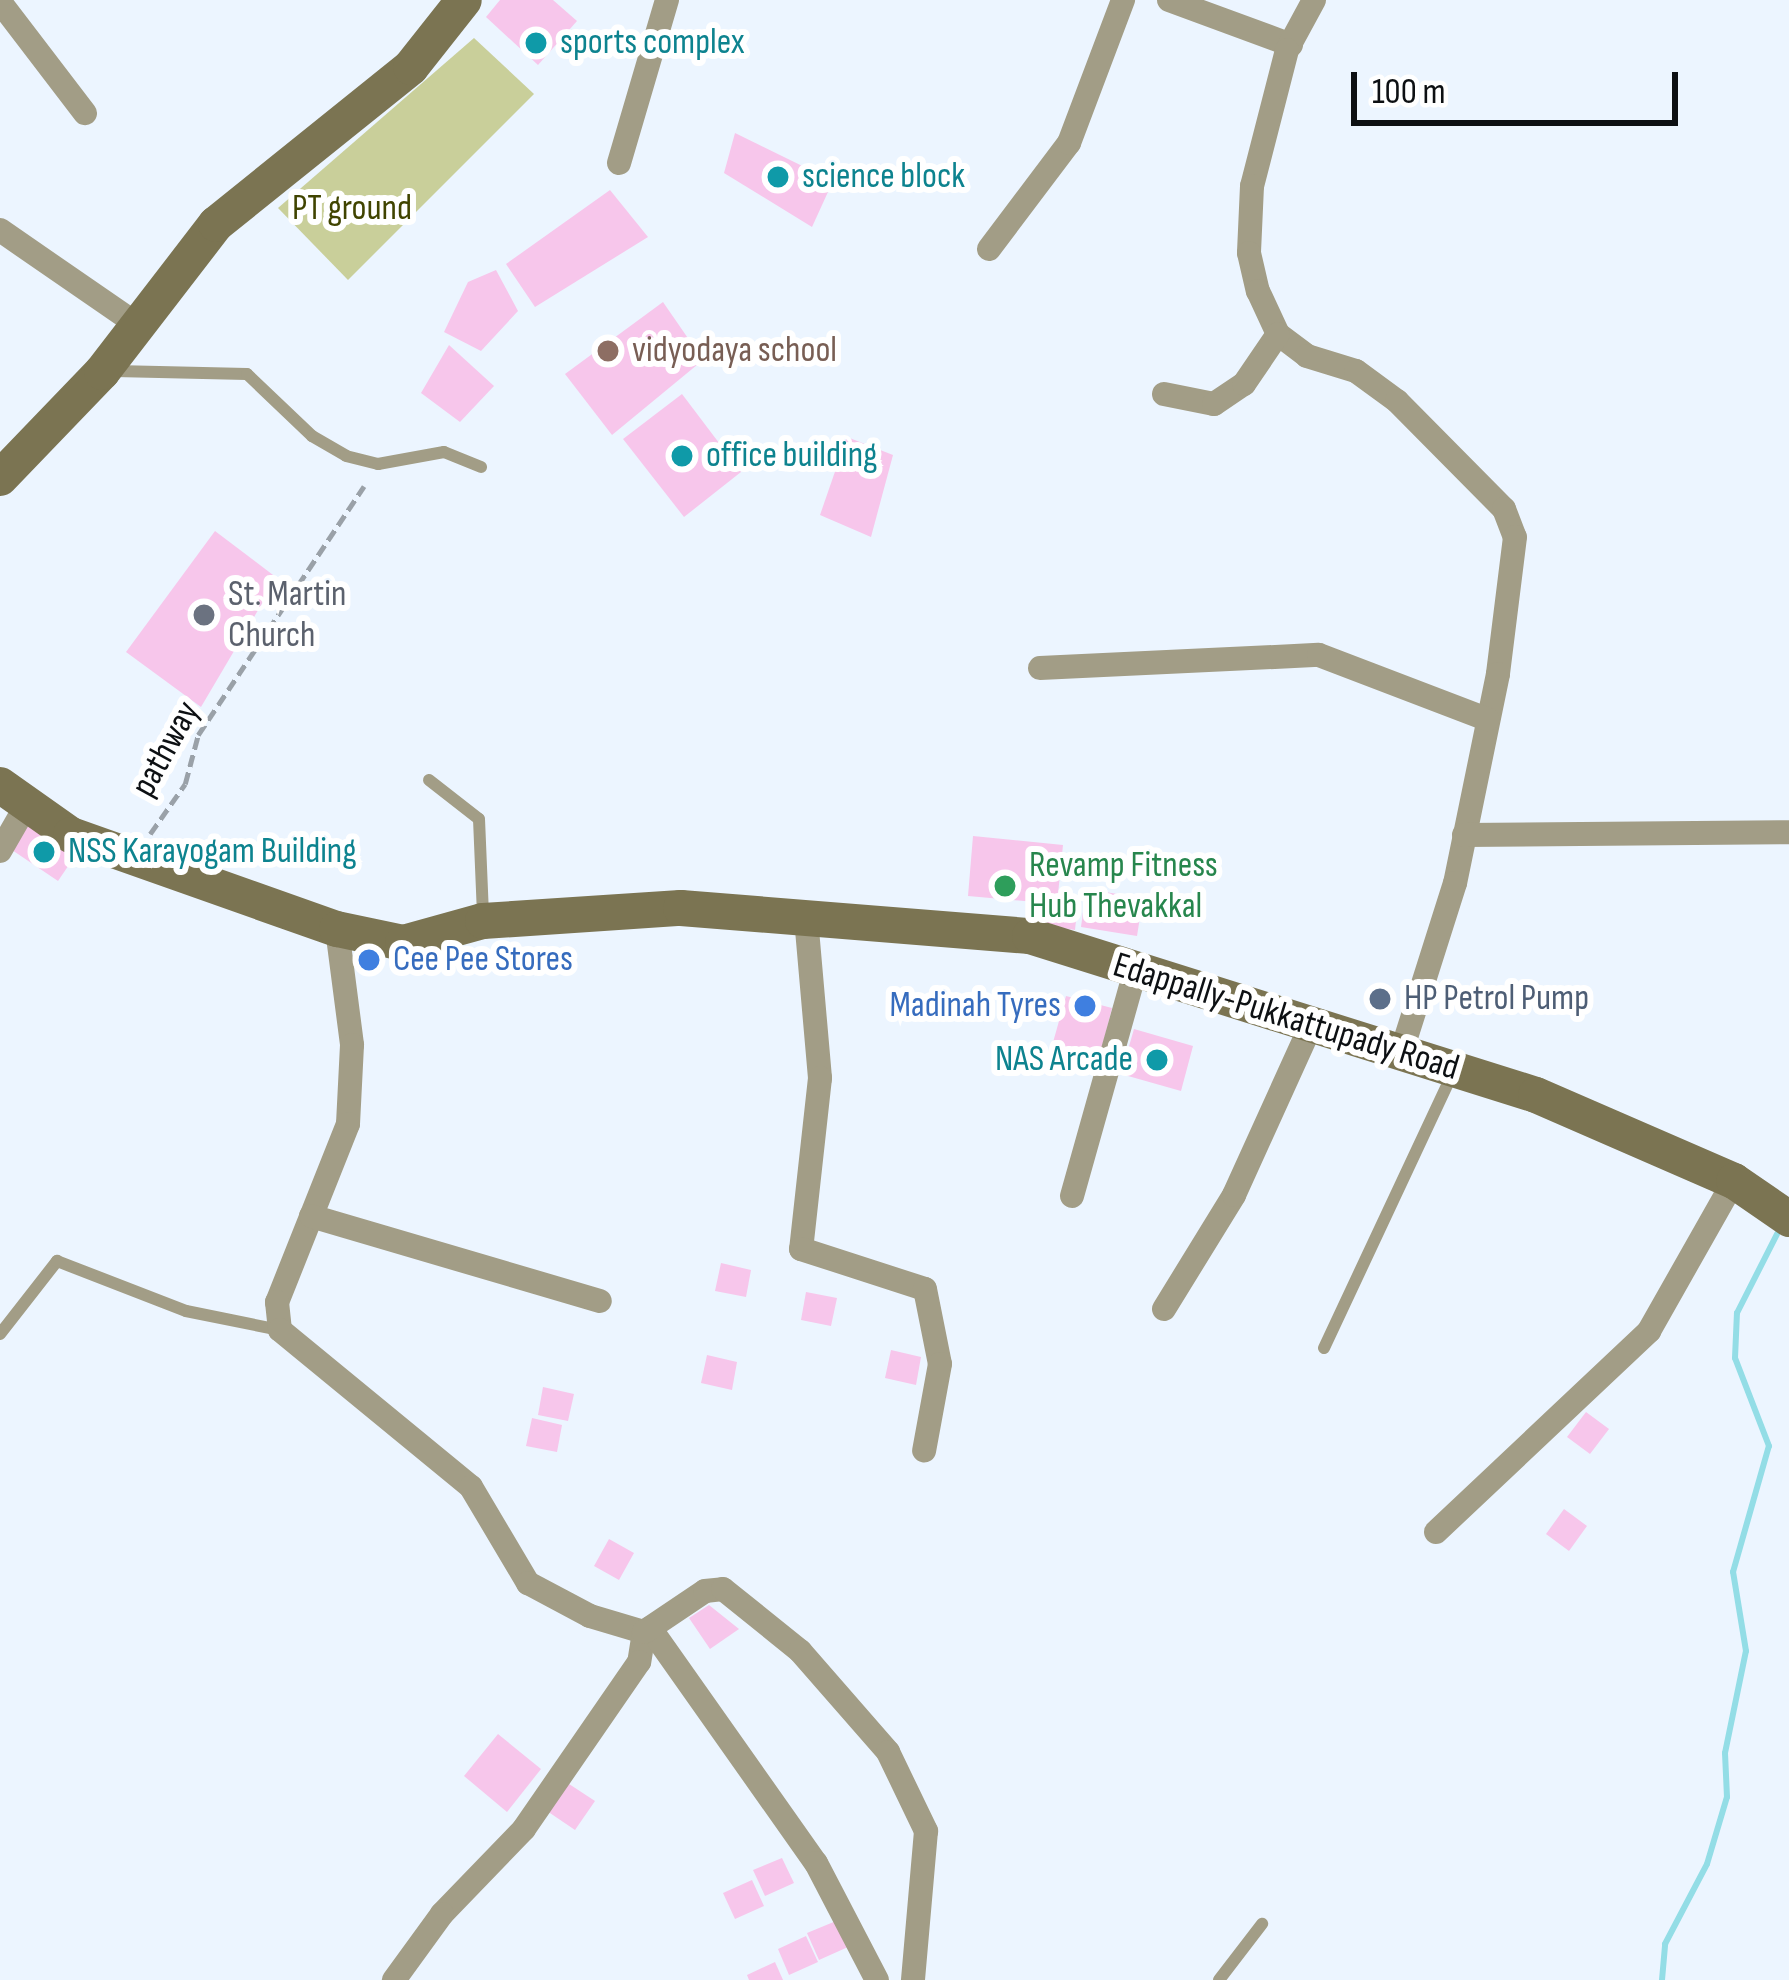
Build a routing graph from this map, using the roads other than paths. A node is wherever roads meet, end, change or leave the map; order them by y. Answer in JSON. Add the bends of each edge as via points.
{"nodes":[{"id":1,"x":464,"y":0,"type":"edge"},
{"id":2,"x":667,"y":0,"type":"edge"},
{"id":3,"x":1123,"y":0,"type":"edge"},
{"id":4,"x":1168,"y":0,"type":"edge"},
{"id":5,"x":1314,"y":0,"type":"edge"},
{"id":6,"x":0,"y":2,"type":"edge"},
{"id":7,"x":1291,"y":45,"type":"junction"},
{"id":8,"x":85,"y":113,"type":"dead end"},
{"id":9,"x":619,"y":163,"type":"dead end"},
{"id":10,"x":0,"y":230,"type":"edge"},
{"id":11,"x":988,"y":249,"type":"dead end"},
{"id":12,"x":139,"y":326,"type":"junction"},
{"id":13,"x":1278,"y":334,"type":"junction"},
{"id":14,"x":102,"y":372,"type":"junction"},
{"id":15,"x":1164,"y":394,"type":"dead end"},
{"id":16,"x":481,"y":466,"type":"dead end"},
{"id":17,"x":0,"y":478,"type":"edge"},
{"id":18,"x":1040,"y":668,"type":"dead end"},
{"id":19,"x":1487,"y":719,"type":"junction"},
{"id":20,"x":429,"y":780,"type":"dead end"},
{"id":21,"x":13,"y":795,"type":"edge"},
{"id":22,"x":1789,"y":832,"type":"edge"},
{"id":23,"x":1464,"y":835,"type":"junction"},
{"id":24,"x":0,"y":851,"type":"edge"},
{"id":25,"x":806,"y":918,"type":"junction"},
{"id":26,"x":483,"y":921,"type":"junction"},
{"id":27,"x":337,"y":929,"type":"junction"},
{"id":28,"x":1136,"y":969,"type":"junction"},
{"id":29,"x":1311,"y":1025,"type":"junction"},
{"id":30,"x":1400,"y":1053,"type":"junction"},
{"id":31,"x":1454,"y":1070,"type":"junction"},
{"id":32,"x":1734,"y":1181,"type":"junction"},
{"id":33,"x":1072,"y":1196,"type":"dead end"},
{"id":34,"x":311,"y":1216,"type":"junction"},
{"id":35,"x":1789,"y":1219,"type":"edge"},
{"id":36,"x":599,"y":1300,"type":"dead end"},
{"id":37,"x":1164,"y":1309,"type":"dead end"},
{"id":38,"x":280,"y":1330,"type":"junction"},
{"id":39,"x":0,"y":1334,"type":"edge"},
{"id":40,"x":1324,"y":1348,"type":"dead end"},
{"id":41,"x":924,"y":1451,"type":"dead end"},
{"id":42,"x":1436,"y":1532,"type":"dead end"},
{"id":43,"x":647,"y":1630,"type":"junction"},
{"id":44,"x":1262,"y":1924,"type":"dead end"},
{"id":45,"x":394,"y":1980,"type":"edge"},
{"id":46,"x":877,"y":1980,"type":"edge"},
{"id":47,"x":913,"y":1980,"type":"edge"},
{"id":48,"x":1219,"y":1980,"type":"edge"}],
"edges":[{"from":1,"to":12,"type":"main road","via":[[398,79],[216,224]]},
{"from":2,"to":9,"type":"street"},
{"from":3,"to":11,"type":"street","via":[[1070,143]]},
{"from":4,"to":7,"type":"street"},
{"from":5,"to":7,"type":"street"},
{"from":6,"to":8,"type":"street"},
{"from":7,"to":13,"type":"street","via":[[1248,214],[1258,291]]},
{"from":10,"to":12,"type":"street"},
{"from":12,"to":14,"type":"main road"},
{"from":13,"to":15,"type":"street","via":[[1244,385],[1214,404]]},
{"from":13,"to":19,"type":"street","via":[[1307,356],[1356,370],[1397,401],[1504,509],[1515,537]]},
{"from":14,"to":16,"type":"lane","via":[[247,374],[312,436],[346,456],[378,464],[444,452]]},
{"from":14,"to":17,"type":"main road"},
{"from":18,"to":19,"type":"street","via":[[1319,655]]},
{"from":19,"to":23,"type":"street"},
{"from":20,"to":26,"type":"lane","via":[[479,819]]},
{"from":21,"to":24,"type":"street"},
{"from":21,"to":27,"type":"main road","name":"Edappally-Pukkattupady Road","via":[[71,835]]},
{"from":22,"to":23,"type":"street"},
{"from":23,"to":30,"type":"street"},
{"from":25,"to":26,"type":"main road","name":"Edappally-Pukkattupady Road","via":[[681,908]]},
{"from":25,"to":28,"type":"main road","name":"Edappally-Pukkattupady Road","via":[[1030,936]]},
{"from":25,"to":41,"type":"street","via":[[820,1078],[801,1249],[925,1289],[940,1364]]},
{"from":26,"to":27,"type":"main road","name":"Edappally-Pukkattupady Road","via":[[404,943]]},
{"from":27,"to":34,"type":"street","via":[[353,1085],[348,1124]]},
{"from":28,"to":29,"type":"main road","name":"Edappally-Pukkattupady Road"},
{"from":28,"to":33,"type":"street"},
{"from":29,"to":30,"type":"main road","name":"Edappally-Pukkattupady Road"},
{"from":29,"to":37,"type":"street","via":[[1234,1195]]},
{"from":30,"to":31,"type":"main road","name":"Edappally-Pukkattupady Road"},
{"from":31,"to":32,"type":"main road","name":"Edappally-Pukkattupady Road","via":[[1536,1095]]},
{"from":31,"to":40,"type":"lane"},
{"from":32,"to":35,"type":"main road","name":"Edappally-Pukkattupady Road"},
{"from":32,"to":42,"type":"street","via":[[1649,1331]]},
{"from":34,"to":36,"type":"street"},
{"from":34,"to":38,"type":"street","via":[[278,1302]]},
{"from":38,"to":39,"type":"lane","via":[[186,1311],[57,1261]]},
{"from":38,"to":43,"type":"street","via":[[470,1487],[528,1583],[590,1616]]},
{"from":43,"to":45,"type":"street","via":[[639,1662],[524,1828],[442,1914]]},
{"from":43,"to":46,"type":"street","via":[[816,1863]]},
{"from":43,"to":47,"type":"street","via":[[705,1591],[722,1589],[800,1651],[889,1752],[926,1832]]},
{"from":44,"to":48,"type":"lane"}]}
